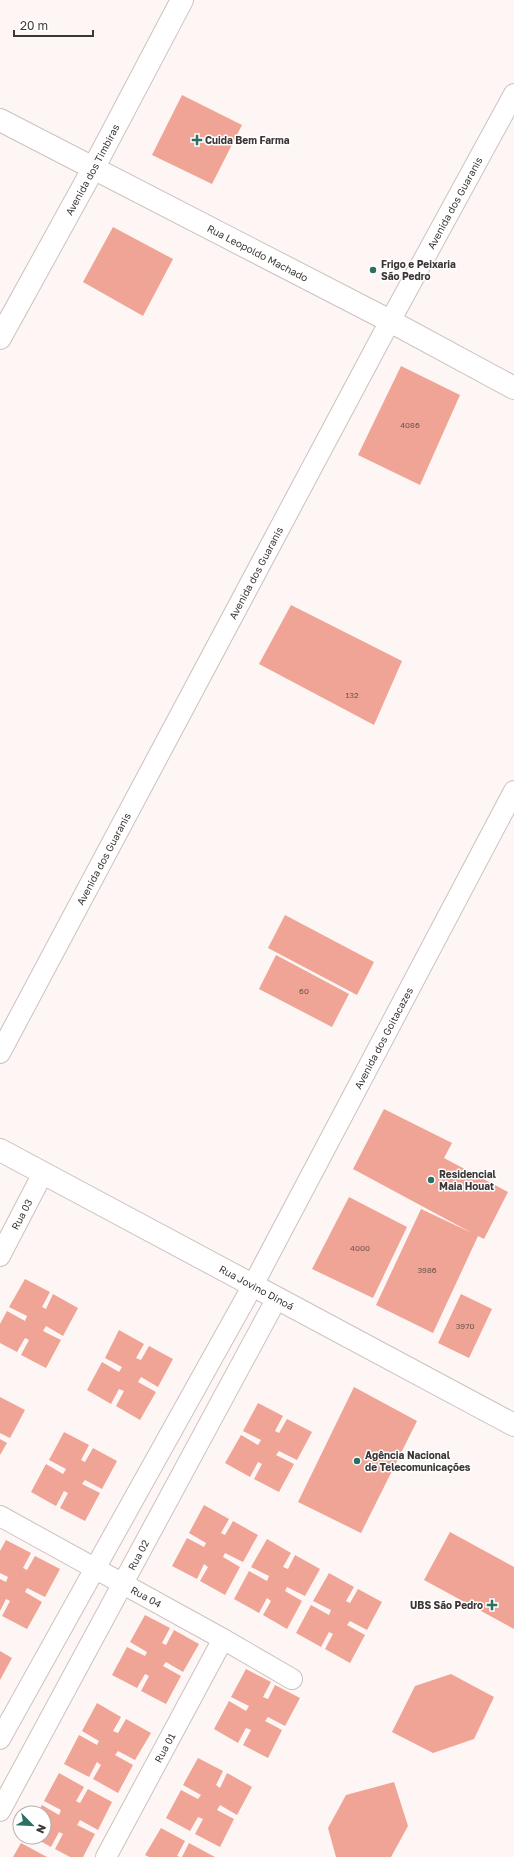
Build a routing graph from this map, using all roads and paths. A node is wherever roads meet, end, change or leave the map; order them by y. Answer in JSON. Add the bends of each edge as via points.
{"nodes":[{"id":1,"x":182,"y":0,"type":"edge"},
{"id":2,"x":514,"y":94,"type":"edge"},
{"id":3,"x":0,"y":120,"type":"edge"},
{"id":4,"x":93,"y":169,"type":"junction"},
{"id":5,"x":390,"y":321,"type":"junction"},
{"id":6,"x":0,"y":338,"type":"edge"},
{"id":7,"x":514,"y":388,"type":"edge"},
{"id":8,"x":514,"y":791,"type":"edge"},
{"id":9,"x":0,"y":1053,"type":"edge"},
{"id":10,"x":0,"y":1150,"type":"edge"},
{"id":11,"x":43,"y":1173,"type":"junction"},
{"id":12,"x":0,"y":1256,"type":"edge"},
{"id":13,"x":253,"y":1285,"type":"junction"},
{"id":14,"x":277,"y":1298,"type":"junction"},
{"id":15,"x":514,"y":1425,"type":"edge"},
{"id":16,"x":0,"y":1516,"type":"edge"},
{"id":17,"x":94,"y":1568,"type":"junction"},
{"id":18,"x":122,"y":1584,"type":"junction"},
{"id":19,"x":223,"y":1638,"type":"junction"},
{"id":20,"x":292,"y":1679,"type":"dead end"},
{"id":21,"x":0,"y":1739,"type":"edge"},
{"id":22,"x":0,"y":1811,"type":"edge"},
{"id":23,"x":106,"y":1857,"type":"edge"}],
"edges":[{"from":1,"to":4,"type":"main road","name":"Avenida dos Timbiras"},
{"from":2,"to":5,"type":"street","name":"Avenida dos Guaranis"},
{"from":3,"to":4,"type":"main road","name":"Rua Leopoldo Machado"},
{"from":4,"to":5,"type":"main road","name":"Rua Leopoldo Machado"},
{"from":4,"to":6,"type":"main road","name":"Avenida dos Timbiras"},
{"from":5,"to":7,"type":"main road","name":"Rua Leopoldo Machado"},
{"from":5,"to":9,"type":"street","name":"Avenida dos Guaranis"},
{"from":8,"to":13,"type":"street","name":"Avenida dos Goitacazes"},
{"from":10,"to":11,"type":"main road","name":"Rua Jovino Dinoá"},
{"from":11,"to":12,"type":"street","name":"Rua 03"},
{"from":11,"to":13,"type":"main road","name":"Rua Jovino Dinoá"},
{"from":13,"to":14,"type":"main road","name":"Rua Jovino Dinoá"},
{"from":13,"to":17,"type":"street"},
{"from":14,"to":15,"type":"main road","name":"Rua Jovino Dinoá"},
{"from":14,"to":18,"type":"street","name":"Rua 02"},
{"from":16,"to":17,"type":"street","name":"Rua 04"},
{"from":17,"to":18,"type":"street","name":"Rua 04"},
{"from":17,"to":21,"type":"street"},
{"from":18,"to":19,"type":"street","name":"Rua 04"},
{"from":18,"to":22,"type":"street","name":"Rua 02"},
{"from":19,"to":20,"type":"street","name":"Rua 04"},
{"from":19,"to":23,"type":"street","name":"Rua 01"}]}
